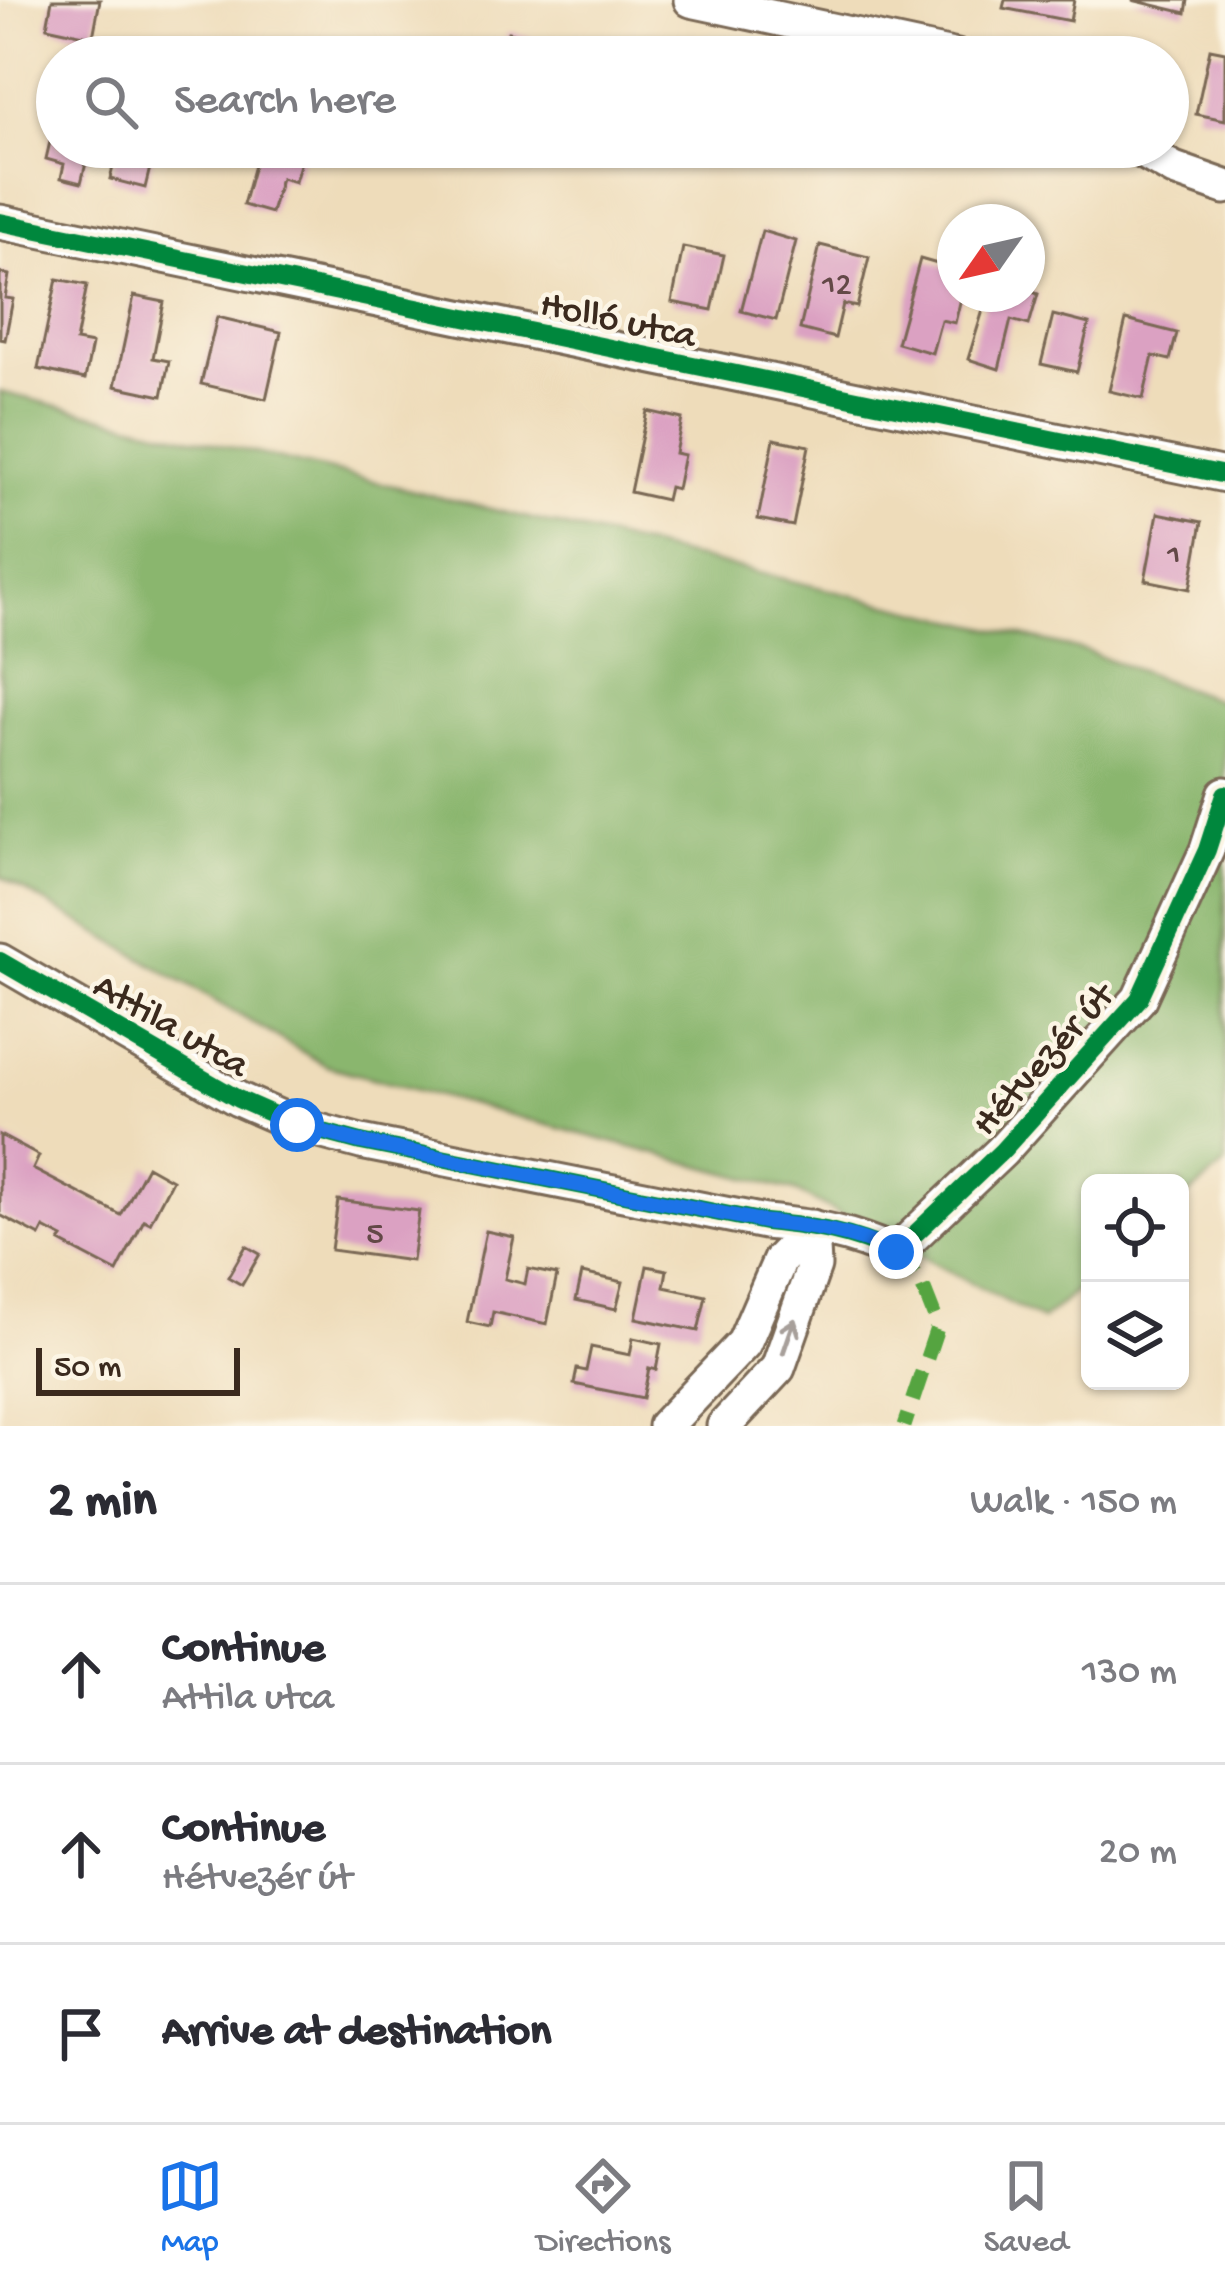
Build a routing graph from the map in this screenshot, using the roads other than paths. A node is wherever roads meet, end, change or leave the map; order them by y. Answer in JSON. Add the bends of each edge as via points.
{"nodes":[{"id":1,"x":691,"y":0,"type":"edge"},
{"id":2,"x":859,"y":36,"type":"edge"},
{"id":3,"x":1171,"y":168,"type":"edge"},
{"id":4,"x":1225,"y":187,"type":"edge"},
{"id":5,"x":0,"y":222,"type":"edge"},
{"id":6,"x":1225,"y":475,"type":"edge"},
{"id":7,"x":1225,"y":794,"type":"edge"},
{"id":8,"x":0,"y":961,"type":"edge"},
{"id":9,"x":812,"y":1227,"type":"junction"},
{"id":10,"x":665,"y":1426,"type":"edge"},
{"id":11,"x":724,"y":1426,"type":"edge"}],
"edges":[{"from":1,"to":2,"type":"street"},
{"from":3,"to":4,"type":"street"},
{"from":5,"to":6,"type":"street","name":"Holló utca"},
{"from":7,"to":9,"type":"street","name":"Hétvezér út","via":[[1139,999],[1002,1151],[896,1252]]},
{"from":8,"to":9,"type":"street","name":"Attila utca","via":[[297,1125]]},
{"from":9,"to":10,"type":"street","via":[[780,1260],[744,1342]]},
{"from":11,"to":9,"type":"street","one_way":true,"via":[[778,1368],[814,1266]]}]}
